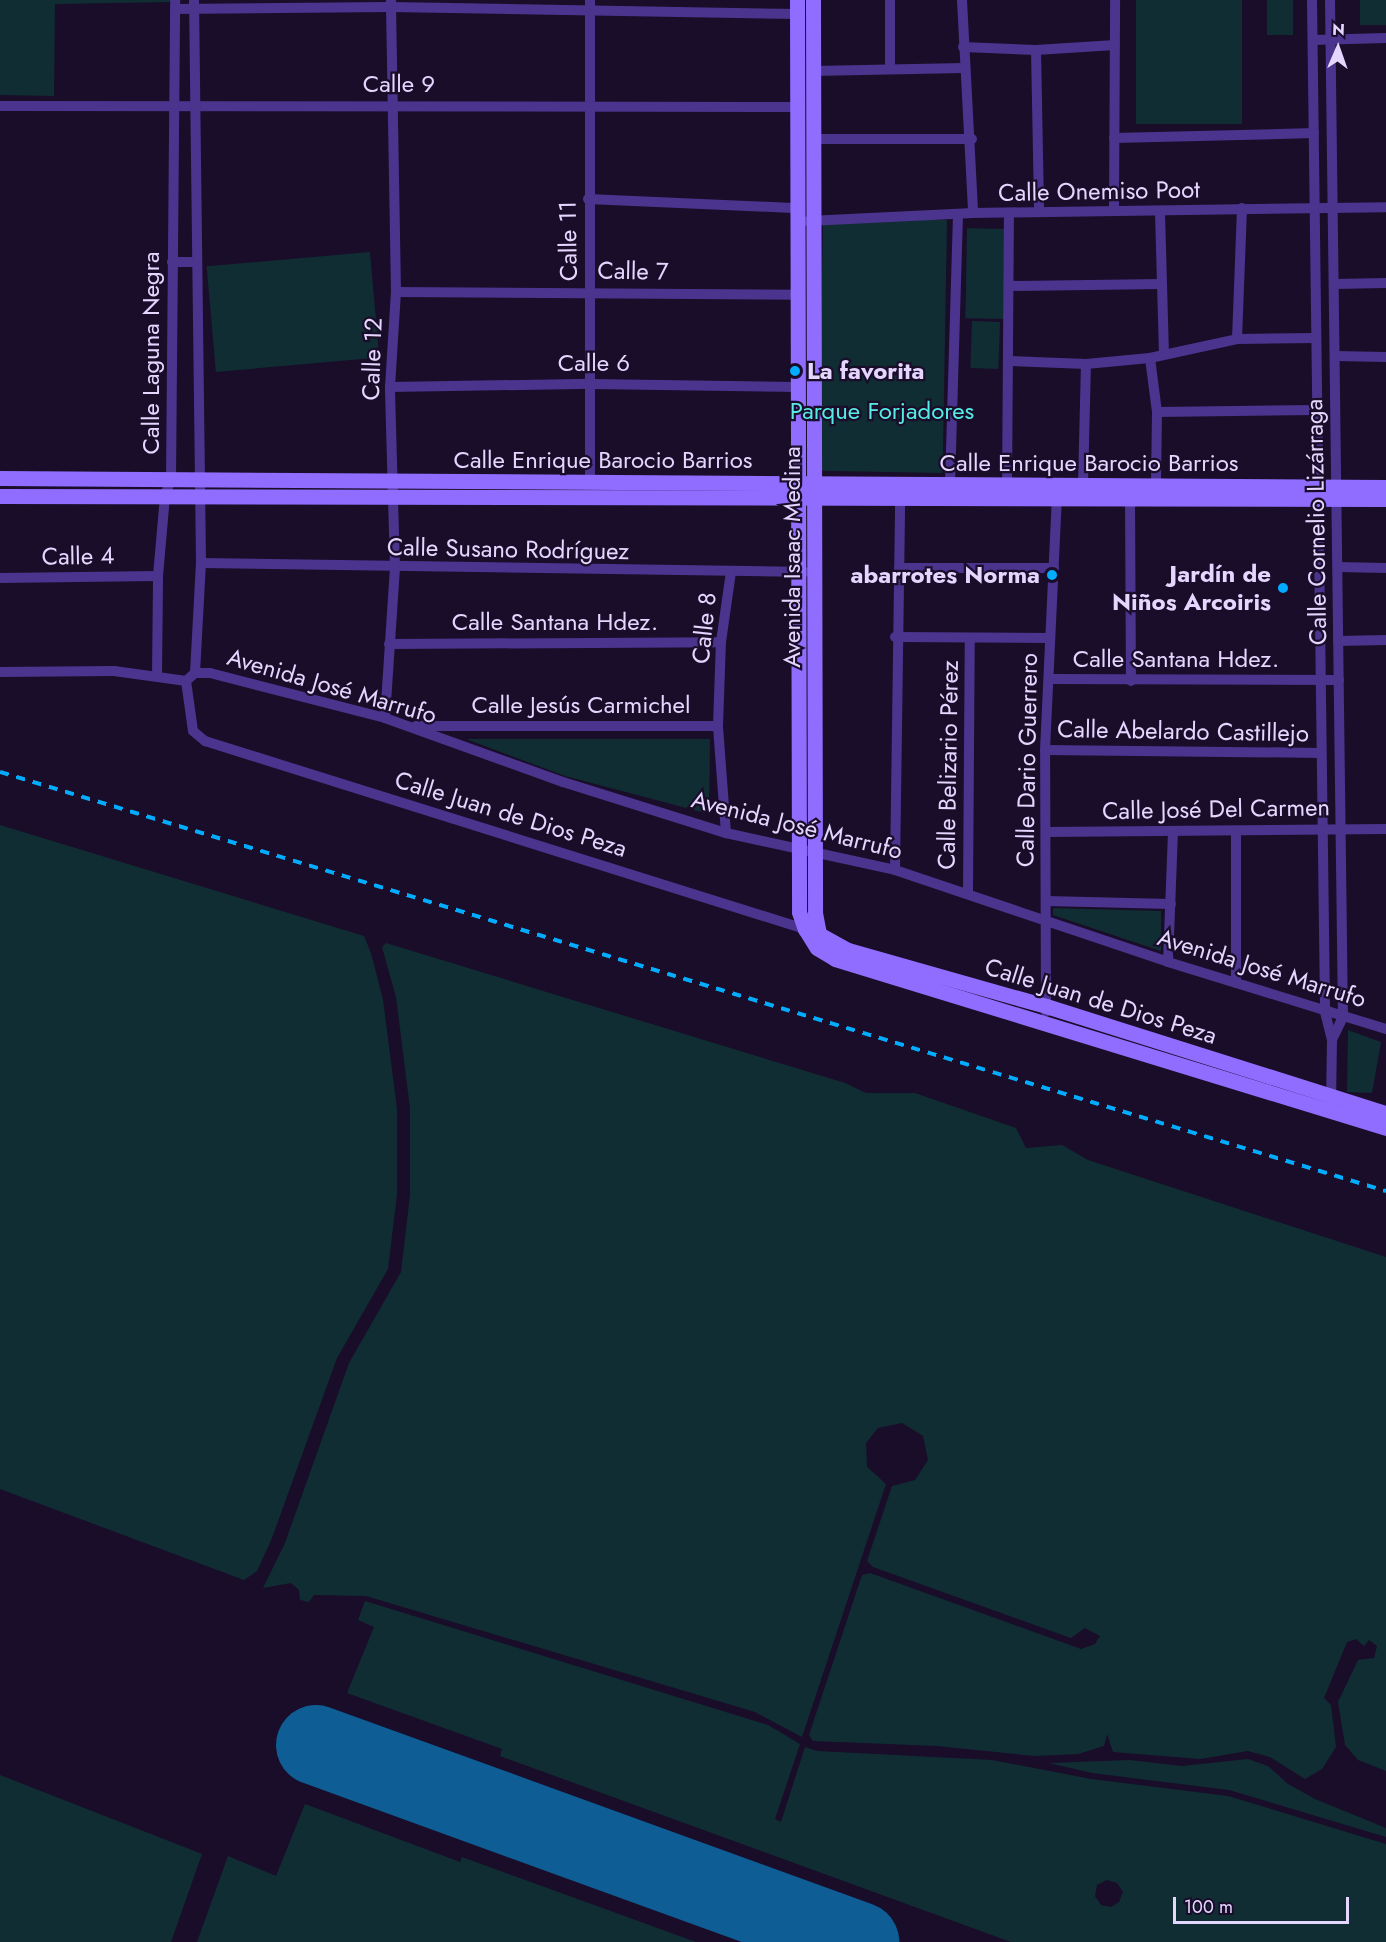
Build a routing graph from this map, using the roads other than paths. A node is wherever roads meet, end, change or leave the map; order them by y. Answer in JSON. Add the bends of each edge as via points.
{"nodes":[{"id":1,"x":813,"y":0,"type":"edge"},
{"id":2,"x":890,"y":0,"type":"edge"},
{"id":3,"x":962,"y":0,"type":"edge"},
{"id":4,"x":1115,"y":0,"type":"edge"},
{"id":5,"x":1312,"y":0,"type":"edge"},
{"id":6,"x":1330,"y":0,"type":"edge"},
{"id":7,"x":390,"y":3,"type":"edge"},
{"id":8,"x":175,"y":5,"type":"edge"},
{"id":9,"x":194,"y":5,"type":"edge"},
{"id":10,"x":590,"y":5,"type":"edge"},
{"id":11,"x":797,"y":7,"type":"edge"},
{"id":12,"x":1386,"y":38,"type":"edge"},
{"id":13,"x":1313,"y":40,"type":"junction"},
{"id":14,"x":1331,"y":40,"type":"junction"},
{"id":15,"x":1115,"y":45,"type":"junction"},
{"id":16,"x":963,"y":47,"type":"junction"},
{"id":17,"x":1036,"y":50,"type":"junction"},
{"id":18,"x":964,"y":68,"type":"junction"},
{"id":19,"x":890,"y":69,"type":"junction"},
{"id":20,"x":813,"y":71,"type":"junction"},
{"id":21,"x":174,"y":104,"type":"junction"},
{"id":22,"x":194,"y":104,"type":"junction"},
{"id":23,"x":0,"y":106,"type":"edge"},
{"id":24,"x":395,"y":106,"type":"junction"},
{"id":25,"x":588,"y":106,"type":"junction"},
{"id":26,"x":798,"y":107,"type":"junction"},
{"id":27,"x":1314,"y":133,"type":"junction"},
{"id":28,"x":1114,"y":138,"type":"junction"},
{"id":29,"x":813,"y":139,"type":"junction"},
{"id":30,"x":972,"y":139,"type":"junction"},
{"id":31,"x":588,"y":199,"type":"junction"},
{"id":32,"x":1386,"y":207,"type":"edge"},
{"id":33,"x":1242,"y":208,"type":"junction"},
{"id":34,"x":1315,"y":208,"type":"junction"},
{"id":35,"x":1333,"y":208,"type":"junction"},
{"id":36,"x":1114,"y":211,"type":"junction"},
{"id":37,"x":1039,"y":212,"type":"junction"},
{"id":38,"x":1160,"y":212,"type":"junction"},
{"id":39,"x":973,"y":213,"type":"junction"},
{"id":40,"x":798,"y":214,"type":"junction"},
{"id":41,"x":958,"y":214,"type":"junction"},
{"id":42,"x":1009,"y":214,"type":"junction"},
{"id":43,"x":813,"y":220,"type":"junction"},
{"id":44,"x":172,"y":262,"type":"junction"},
{"id":45,"x":195,"y":262,"type":"junction"},
{"id":46,"x":1386,"y":283,"type":"edge"},
{"id":47,"x":1161,"y":284,"type":"junction"},
{"id":48,"x":1334,"y":284,"type":"junction"},
{"id":49,"x":1009,"y":286,"type":"junction"},
{"id":50,"x":590,"y":291,"type":"junction"},
{"id":51,"x":396,"y":292,"type":"junction"},
{"id":52,"x":798,"y":295,"type":"junction"},
{"id":53,"x":1316,"y":338,"type":"junction"},
{"id":54,"x":1237,"y":339,"type":"junction"},
{"id":55,"x":1164,"y":353,"type":"junction"},
{"id":56,"x":1335,"y":356,"type":"junction"},
{"id":57,"x":1386,"y":357,"type":"edge"},
{"id":58,"x":1150,"y":358,"type":"junction"},
{"id":59,"x":1010,"y":361,"type":"junction"},
{"id":60,"x":1086,"y":364,"type":"junction"},
{"id":61,"x":591,"y":384,"type":"junction"},
{"id":62,"x":390,"y":387,"type":"junction"},
{"id":63,"x":798,"y":387,"type":"junction"},
{"id":64,"x":1317,"y":410,"type":"junction"},
{"id":65,"x":1157,"y":412,"type":"junction"},
{"id":66,"x":0,"y":478,"type":"edge"},
{"id":67,"x":171,"y":479,"type":"junction"},
{"id":68,"x":197,"y":479,"type":"junction"},
{"id":69,"x":395,"y":481,"type":"junction"},
{"id":70,"x":590,"y":482,"type":"junction"},
{"id":71,"x":950,"y":484,"type":"junction"},
{"id":72,"x":1083,"y":485,"type":"junction"},
{"id":73,"x":1156,"y":486,"type":"junction"},
{"id":74,"x":1386,"y":487,"type":"edge"},
{"id":75,"x":798,"y":490,"type":"junction"},
{"id":76,"x":814,"y":491,"type":"junction"},
{"id":77,"x":1007,"y":491,"type":"junction"},
{"id":78,"x":1318,"y":493,"type":"junction"},
{"id":79,"x":1336,"y":493,"type":"junction"},
{"id":80,"x":0,"y":496,"type":"edge"},
{"id":81,"x":165,"y":496,"type":"junction"},
{"id":82,"x":197,"y":496,"type":"junction"},
{"id":83,"x":395,"y":497,"type":"junction"},
{"id":84,"x":900,"y":498,"type":"junction"},
{"id":85,"x":1058,"y":498,"type":"junction"},
{"id":86,"x":1130,"y":498,"type":"junction"},
{"id":87,"x":1386,"y":499,"type":"edge"},
{"id":88,"x":201,"y":563,"type":"junction"},
{"id":89,"x":1338,"y":567,"type":"junction"},
{"id":90,"x":900,"y":568,"type":"junction"},
{"id":91,"x":1054,"y":568,"type":"junction"},
{"id":92,"x":1386,"y":568,"type":"edge"},
{"id":93,"x":395,"y":569,"type":"junction"},
{"id":94,"x":731,"y":572,"type":"junction"},
{"id":95,"x":798,"y":572,"type":"junction"},
{"id":96,"x":814,"y":572,"type":"junction"},
{"id":97,"x":158,"y":576,"type":"junction"},
{"id":98,"x":0,"y":579,"type":"edge"},
{"id":99,"x":895,"y":638,"type":"junction"},
{"id":100,"x":970,"y":638,"type":"junction"},
{"id":101,"x":1050,"y":638,"type":"junction"},
{"id":102,"x":1386,"y":640,"type":"edge"},
{"id":103,"x":1338,"y":641,"type":"junction"},
{"id":104,"x":721,"y":642,"type":"junction"},
{"id":105,"x":389,"y":644,"type":"junction"},
{"id":106,"x":798,"y":658,"type":"junction"},
{"id":107,"x":814,"y":658,"type":"junction"},
{"id":108,"x":0,"y":672,"type":"edge"},
{"id":109,"x":195,"y":673,"type":"junction"},
{"id":110,"x":157,"y":676,"type":"junction"},
{"id":111,"x":1050,"y":680,"type":"junction"},
{"id":112,"x":1321,"y":680,"type":"junction"},
{"id":113,"x":1339,"y":680,"type":"junction"},
{"id":114,"x":186,"y":681,"type":"junction"},
{"id":115,"x":1131,"y":681,"type":"junction"},
{"id":116,"x":386,"y":718,"type":"junction"},
{"id":117,"x":409,"y":726,"type":"junction"},
{"id":118,"x":718,"y":726,"type":"junction"},
{"id":119,"x":1045,"y":750,"type":"junction"},
{"id":120,"x":1321,"y":753,"type":"junction"},
{"id":121,"x":1322,"y":828,"type":"junction"},
{"id":122,"x":1341,"y":829,"type":"junction"},
{"id":123,"x":1386,"y":829,"type":"edge"},
{"id":124,"x":1173,"y":831,"type":"junction"},
{"id":125,"x":726,"y":832,"type":"junction"},
{"id":126,"x":1047,"y":832,"type":"junction"},
{"id":127,"x":1236,"y":832,"type":"junction"},
{"id":128,"x":799,"y":846,"type":"junction"},
{"id":129,"x":815,"y":850,"type":"junction"},
{"id":130,"x":895,"y":870,"type":"junction"},
{"id":131,"x":968,"y":893,"type":"junction"},
{"id":132,"x":1046,"y":901,"type":"junction"},
{"id":133,"x":1172,"y":904,"type":"junction"},
{"id":134,"x":1046,"y":920,"type":"junction"},
{"id":135,"x":812,"y":932,"type":"junction"},
{"id":136,"x":1168,"y":962,"type":"junction"},
{"id":137,"x":1236,"y":983,"type":"junction"},
{"id":138,"x":1325,"y":1012,"type":"junction"},
{"id":139,"x":1046,"y":1014,"type":"junction"},
{"id":140,"x":1343,"y":1017,"type":"junction"},
{"id":141,"x":1386,"y":1029,"type":"edge"},
{"id":142,"x":1332,"y":1040,"type":"junction"},
{"id":143,"x":1332,"y":1096,"type":"junction"},
{"id":144,"x":1386,"y":1113,"type":"edge"},
{"id":145,"x":1331,"y":1114,"type":"junction"},
{"id":146,"x":1383,"y":1130,"type":"edge"}],
"edges":[{"from":1,"to":20,"type":"main road","name":"Avenida Isaac Medina"},
{"from":2,"to":19,"type":"street"},
{"from":3,"to":16,"type":"street"},
{"from":4,"to":15,"type":"street"},
{"from":5,"to":13,"type":"street","name":"Calle Cornelio Lizárraga"},
{"from":6,"to":14,"type":"street","name":"Calle Cornelio Lizárraga"},
{"from":7,"to":9,"type":"street"},
{"from":7,"to":10,"type":"street"},
{"from":7,"to":24,"type":"street","name":"Calle 12"},
{"from":8,"to":9,"type":"street"},
{"from":8,"to":21,"type":"street","name":"Calle Laguna Negra"},
{"from":9,"to":22,"type":"street","name":"Calle Laguna Negra"},
{"from":10,"to":11,"type":"street"},
{"from":10,"to":25,"type":"street","name":"Calle 11"},
{"from":11,"to":26,"type":"main road","name":"Avenida Isaac Medina"},
{"from":12,"to":14,"type":"street"},
{"from":13,"to":14,"type":"street"},
{"from":13,"to":27,"type":"street","name":"Calle Cornelio Lizárraga"},
{"from":14,"to":35,"type":"street","name":"Calle Cornelio Lizárraga"},
{"from":15,"to":17,"type":"street"},
{"from":15,"to":28,"type":"street"},
{"from":16,"to":17,"type":"street"},
{"from":16,"to":18,"type":"street"},
{"from":17,"to":37,"type":"street"},
{"from":18,"to":19,"type":"street"},
{"from":18,"to":30,"type":"street"},
{"from":19,"to":20,"type":"street"},
{"from":20,"to":29,"type":"main road","name":"Avenida Isaac Medina"},
{"from":21,"to":22,"type":"street","name":"Calle 9"},
{"from":21,"to":23,"type":"street","name":"Calle 9"},
{"from":21,"to":44,"type":"street","name":"Calle Laguna Negra"},
{"from":22,"to":24,"type":"street","name":"Calle 9"},
{"from":22,"to":45,"type":"street","name":"Calle Laguna Negra"},
{"from":24,"to":25,"type":"street","name":"Calle 9"},
{"from":24,"to":51,"type":"street","name":"Calle 12"},
{"from":25,"to":26,"type":"street","name":"Calle 9"},
{"from":25,"to":31,"type":"street","name":"Calle 11"},
{"from":26,"to":40,"type":"main road","name":"Avenida Isaac Medina"},
{"from":27,"to":28,"type":"street"},
{"from":27,"to":34,"type":"street","name":"Calle Cornelio Lizárraga"},
{"from":28,"to":36,"type":"street"},
{"from":29,"to":30,"type":"street"},
{"from":29,"to":43,"type":"main road","name":"Avenida Isaac Medina"},
{"from":30,"to":39,"type":"street"},
{"from":31,"to":40,"type":"street"},
{"from":31,"to":50,"type":"street","name":"Calle 11"},
{"from":32,"to":35,"type":"street","name":"Calle Onemiso Poot"},
{"from":33,"to":34,"type":"street","name":"Calle Onemiso Poot"},
{"from":33,"to":38,"type":"street","name":"Calle Onemiso Poot"},
{"from":33,"to":54,"type":"street"},
{"from":34,"to":35,"type":"street","name":"Calle Onemiso Poot"},
{"from":34,"to":53,"type":"street","name":"Calle Cornelio Lizárraga"},
{"from":35,"to":48,"type":"street","name":"Calle Cornelio Lizárraga"},
{"from":36,"to":37,"type":"street","name":"Calle Onemiso Poot"},
{"from":36,"to":38,"type":"street","name":"Calle Onemiso Poot"},
{"from":37,"to":42,"type":"street","name":"Calle Onemiso Poot"},
{"from":38,"to":47,"type":"street"},
{"from":39,"to":41,"type":"street","name":"Calle Onemiso Poot"},
{"from":39,"to":42,"type":"street","name":"Calle Onemiso Poot"},
{"from":40,"to":43,"type":"street","name":"Calle Onemiso Poot"},
{"from":40,"to":52,"type":"main road","name":"Avenida Isaac Medina"},
{"from":41,"to":43,"type":"street","name":"Calle Onemiso Poot"},
{"from":41,"to":71,"type":"street"},
{"from":42,"to":49,"type":"street"},
{"from":43,"to":76,"type":"main road","name":"Avenida Isaac Medina"},
{"from":44,"to":45,"type":"street"},
{"from":44,"to":67,"type":"street","name":"Calle Laguna Negra"},
{"from":45,"to":68,"type":"street","name":"Calle Laguna Negra"},
{"from":46,"to":48,"type":"street"},
{"from":47,"to":49,"type":"street"},
{"from":47,"to":55,"type":"street"},
{"from":48,"to":56,"type":"street","name":"Calle Cornelio Lizárraga"},
{"from":49,"to":59,"type":"street"},
{"from":50,"to":51,"type":"street","name":"Calle 7"},
{"from":50,"to":52,"type":"street","name":"Calle 7"},
{"from":50,"to":61,"type":"street","name":"Calle 11"},
{"from":51,"to":62,"type":"street","name":"Calle 12"},
{"from":52,"to":63,"type":"main road","name":"Avenida Isaac Medina"},
{"from":53,"to":54,"type":"street"},
{"from":53,"to":64,"type":"street","name":"Calle Cornelio Lizárraga"},
{"from":54,"to":55,"type":"street"},
{"from":55,"to":58,"type":"street"},
{"from":56,"to":57,"type":"street"},
{"from":56,"to":79,"type":"street","name":"Calle Cornelio Lizárraga"},
{"from":58,"to":60,"type":"street"},
{"from":58,"to":65,"type":"street"},
{"from":59,"to":60,"type":"street"},
{"from":59,"to":77,"type":"street"},
{"from":60,"to":72,"type":"street"},
{"from":61,"to":62,"type":"street","name":"Calle 6"},
{"from":61,"to":63,"type":"street","name":"Calle 6"},
{"from":61,"to":70,"type":"street","name":"Calle 11"},
{"from":62,"to":69,"type":"street","name":"Calle 12"},
{"from":63,"to":75,"type":"main road","name":"Avenida Isaac Medina"},
{"from":64,"to":65,"type":"street"},
{"from":64,"to":78,"type":"street","name":"Calle Cornelio Lizárraga"},
{"from":65,"to":73,"type":"street"},
{"from":66,"to":67,"type":"main road","name":"Calle Enrique Barocio Barrios"},
{"from":67,"to":68,"type":"main road","name":"Calle Enrique Barocio Barrios"},
{"from":67,"to":81,"type":"street","name":"Calle Laguna Negra"},
{"from":68,"to":69,"type":"main road","name":"Calle Enrique Barocio Barrios"},
{"from":68,"to":82,"type":"street","name":"Calle Laguna Negra"},
{"from":69,"to":70,"type":"main road","name":"Calle Enrique Barocio Barrios"},
{"from":69,"to":83,"type":"street","name":"Calle 12"},
{"from":70,"to":75,"type":"main road","name":"Calle Enrique Barocio Barrios"},
{"from":71,"to":76,"type":"main road","name":"Calle Enrique Barocio Barrios"},
{"from":71,"to":77,"type":"main road","name":"Calle Enrique Barocio Barrios"},
{"from":72,"to":73,"type":"main road","name":"Calle Enrique Barocio Barrios"},
{"from":72,"to":77,"type":"main road","name":"Calle Enrique Barocio Barrios"},
{"from":73,"to":78,"type":"main road","name":"Calle Enrique Barocio Barrios"},
{"from":74,"to":79,"type":"main road","name":"Calle Enrique Barocio Barrios"},
{"from":75,"to":76,"type":"main road","name":"Calle Enrique Barocio Barrios"},
{"from":75,"to":83,"type":"main road","name":"Calle Enrique Barocio Barrios"},
{"from":75,"to":95,"type":"main road","name":"Avenida Isaac Medina"},
{"from":76,"to":84,"type":"main road","name":"Calle Enrique Barocio Barrios"},
{"from":76,"to":96,"type":"main road","name":"Avenida Isaac Medina"},
{"from":77,"to":84,"type":"main road","name":"Calle Enrique Barocio Barrios"},
{"from":77,"to":85,"type":"main road","name":"Calle Enrique Barocio Barrios"},
{"from":78,"to":79,"type":"main road","name":"Calle Enrique Barocio Barrios"},
{"from":78,"to":86,"type":"main road","name":"Calle Enrique Barocio Barrios"},
{"from":78,"to":112,"type":"street","name":"Calle Cornelio Lizárraga"},
{"from":79,"to":87,"type":"main road","name":"Calle Enrique Barocio Barrios"},
{"from":79,"to":89,"type":"street","name":"Calle Cornelio Lizárraga"},
{"from":80,"to":81,"type":"main road","name":"Calle Enrique Barocio Barrios"},
{"from":81,"to":82,"type":"main road","name":"Calle Enrique Barocio Barrios"},
{"from":81,"to":97,"type":"street","name":"Calle Laguna Negra"},
{"from":82,"to":83,"type":"main road","name":"Calle Enrique Barocio Barrios"},
{"from":82,"to":88,"type":"street","name":"Calle Laguna Negra"},
{"from":83,"to":93,"type":"street","name":"Calle 12"},
{"from":84,"to":90,"type":"street"},
{"from":85,"to":86,"type":"main road","name":"Calle Enrique Barocio Barrios"},
{"from":85,"to":91,"type":"street","name":"Calle Dario Guerrero"},
{"from":86,"to":115,"type":"street"},
{"from":88,"to":93,"type":"street","name":"Calle Susano Rodríguez"},
{"from":88,"to":109,"type":"street","name":"Calle Laguna Negra"},
{"from":89,"to":92,"type":"street"},
{"from":89,"to":103,"type":"street","name":"Calle Cornelio Lizárraga"},
{"from":90,"to":91,"type":"street"},
{"from":90,"to":99,"type":"street"},
{"from":91,"to":101,"type":"street","name":"Calle Dario Guerrero"},
{"from":93,"to":94,"type":"street","name":"Calle Susano Rodríguez"},
{"from":93,"to":105,"type":"street","name":"Calle 12"},
{"from":94,"to":95,"type":"street","name":"Calle Susano Rodríguez"},
{"from":94,"to":104,"type":"street","name":"Calle 8"},
{"from":95,"to":96,"type":"street","name":"Calle Susano Rodríguez"},
{"from":95,"to":106,"type":"main road","name":"Avenida Isaac Medina"},
{"from":96,"to":107,"type":"main road","name":"Avenida Isaac Medina"},
{"from":97,"to":98,"type":"street","name":"Calle 4"},
{"from":97,"to":110,"type":"street","name":"Calle Laguna Negra"},
{"from":99,"to":100,"type":"street","name":"Calle Santana Hdez."},
{"from":99,"to":130,"type":"street"},
{"from":100,"to":101,"type":"street","name":"Calle Santana Hdez."},
{"from":100,"to":131,"type":"street","name":"Calle Belizario Pérez"},
{"from":101,"to":111,"type":"street","name":"Calle Dario Guerrero"},
{"from":102,"to":103,"type":"street"},
{"from":103,"to":113,"type":"street","name":"Calle Cornelio Lizárraga"},
{"from":104,"to":105,"type":"street","name":"Calle Santana Hdez."},
{"from":104,"to":118,"type":"street","name":"Calle 8"},
{"from":105,"to":116,"type":"street","name":"Calle 12"},
{"from":106,"to":107,"type":"main road"},
{"from":106,"to":128,"type":"main road","name":"Avenida Isaac Medina"},
{"from":107,"to":129,"type":"main road","name":"Avenida Isaac Medina"},
{"from":108,"to":110,"type":"street","via":[[114,671]]},
{"from":109,"to":114,"type":"street"},
{"from":109,"to":116,"type":"street","name":"Avenida José Marrufo","via":[[210,673]]},
{"from":110,"to":114,"type":"street"},
{"from":111,"to":115,"type":"street","name":"Calle Santana Hdez."},
{"from":111,"to":119,"type":"street","name":"Calle Dario Guerrero"},
{"from":112,"to":113,"type":"street","name":"Calle Santana Hdez."},
{"from":112,"to":115,"type":"street","name":"Calle Santana Hdez."},
{"from":112,"to":120,"type":"street","name":"Calle Cornelio Lizárraga"},
{"from":113,"to":122,"type":"street","name":"Calle Cornelio Lizárraga"},
{"from":114,"to":135,"type":"street","name":"Calle Juan de Dios Peza","via":[[193,731],[205,741]]},
{"from":116,"to":117,"type":"street","name":"Avenida José Marrufo"},
{"from":117,"to":118,"type":"street","name":"Calle Jesús Carmichel"},
{"from":117,"to":125,"type":"street","name":"Avenida José Marrufo","via":[[563,782]]},
{"from":118,"to":125,"type":"street","name":"Calle 8"},
{"from":119,"to":120,"type":"street","name":"Calle Abelardo Castillejo"},
{"from":119,"to":126,"type":"street","name":"Calle Dario Guerrero"},
{"from":120,"to":121,"type":"street","name":"Calle Cornelio Lizárraga"},
{"from":121,"to":122,"type":"street","name":"Calle José Del Carmen"},
{"from":121,"to":127,"type":"street","name":"Calle José Del Carmen"},
{"from":121,"to":138,"type":"street","name":"Calle Cornelio Lizárraga"},
{"from":122,"to":123,"type":"street","name":"Calle José Del Carmen"},
{"from":122,"to":140,"type":"street","name":"Calle Cornelio Lizárraga"},
{"from":124,"to":126,"type":"street","name":"Calle José Del Carmen"},
{"from":124,"to":127,"type":"street","name":"Calle José Del Carmen"},
{"from":124,"to":133,"type":"street"},
{"from":125,"to":128,"type":"street","name":"Avenida José Marrufo"},
{"from":126,"to":132,"type":"street","name":"Calle Dario Guerrero"},
{"from":127,"to":137,"type":"street"},
{"from":128,"to":129,"type":"street","name":"Avenida José Marrufo"},
{"from":128,"to":135,"type":"main road","name":"Avenida Isaac Medina","via":[[799,912]]},
{"from":129,"to":130,"type":"street","name":"Avenida José Marrufo"},
{"from":129,"to":135,"type":"main road","name":"Avenida Isaac Medina"},
{"from":130,"to":131,"type":"street","name":"Avenida José Marrufo"},
{"from":131,"to":134,"type":"street","name":"Avenida José Marrufo"},
{"from":132,"to":133,"type":"street"},
{"from":132,"to":134,"type":"street","name":"Calle Dario Guerrero"},
{"from":133,"to":136,"type":"street"},
{"from":134,"to":136,"type":"street","name":"Avenida José Marrufo"},
{"from":134,"to":139,"type":"street","name":"Calle Dario Guerrero"},
{"from":135,"to":139,"type":"main road","name":"Calle Juan de Dios Peza","via":[[817,948],[836,958]]},
{"from":136,"to":137,"type":"street","name":"Avenida José Marrufo"},
{"from":137,"to":138,"type":"street","name":"Avenida José Marrufo"},
{"from":138,"to":140,"type":"street","name":"Avenida José Marrufo"},
{"from":138,"to":142,"type":"street","name":"Calle Cornelio Lizárraga"},
{"from":139,"to":143,"type":"main road","name":"Calle Juan de Dios Peza"},
{"from":139,"to":145,"type":"main road","name":"Calle Juan de Dios Peza"},
{"from":140,"to":141,"type":"street","name":"Avenida José Marrufo"},
{"from":140,"to":142,"type":"street","name":"Calle Cornelio Lizárraga"},
{"from":142,"to":143,"type":"street","name":"Calle Cornelio Lizárraga"},
{"from":143,"to":144,"type":"main road","name":"Calle Juan de Dios Peza"},
{"from":143,"to":145,"type":"street","name":"Calle Cornelio Lizárraga"},
{"from":145,"to":146,"type":"main road","name":"Calle Juan de Dios Peza"}]}
